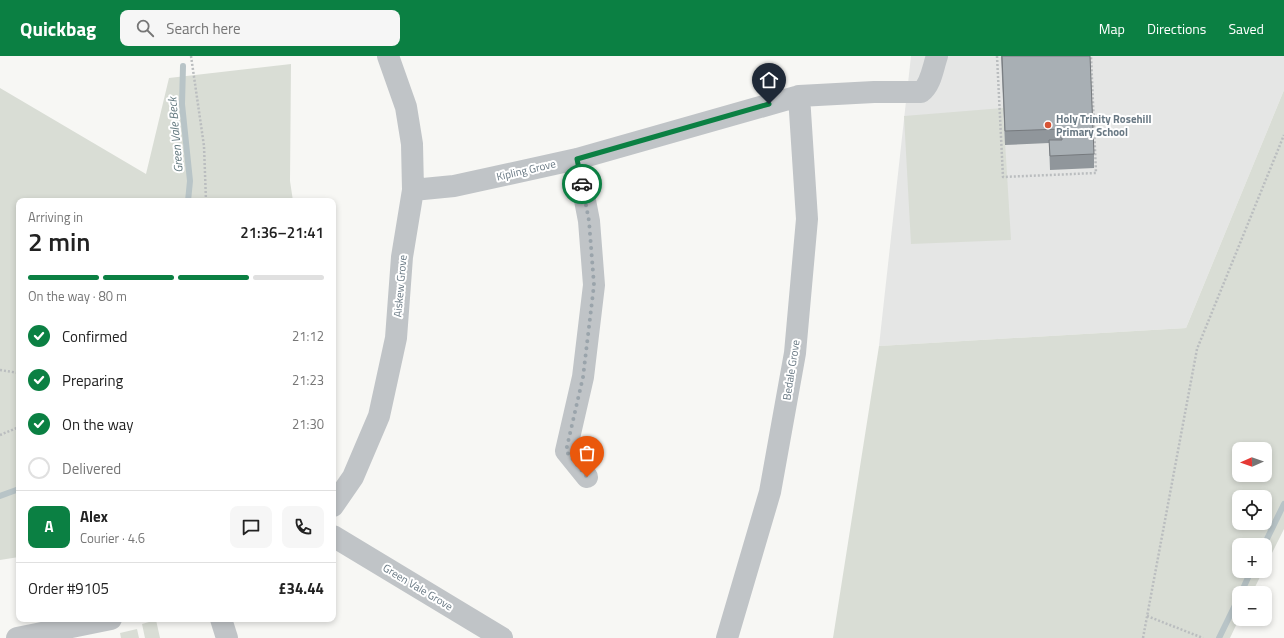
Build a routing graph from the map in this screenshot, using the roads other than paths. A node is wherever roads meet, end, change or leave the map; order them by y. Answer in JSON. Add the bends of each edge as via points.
{"nodes":[{"id":1,"x":388,"y":56,"type":"edge"},
{"id":2,"x":937,"y":56,"type":"edge"},
{"id":3,"x":799,"y":96,"type":"junction"},
{"id":4,"x":577,"y":159,"type":"junction"},
{"id":5,"x":413,"y":190,"type":"junction"},
{"id":6,"x":587,"y":477,"type":"dead end"},
{"id":7,"x":336,"y":502,"type":"edge"},
{"id":8,"x":336,"y":538,"type":"edge"},
{"id":9,"x":96,"y":622,"type":"edge"},
{"id":10,"x":222,"y":622,"type":"edge"},
{"id":11,"x":17,"y":638,"type":"edge"},
{"id":12,"x":227,"y":638,"type":"edge"},
{"id":13,"x":502,"y":638,"type":"edge"},
{"id":14,"x":727,"y":638,"type":"edge"}],
"edges":[{"from":1,"to":5,"type":"street","name":"Aiskew Grove","via":[[406,107],[412,144]]},
{"from":2,"to":3,"type":"street","name":"Kipling Grove","via":[[925,90],[921,92]]},
{"from":3,"to":4,"type":"street","name":"Kipling Grove"},
{"from":3,"to":14,"type":"street","name":"Bedale Grove","via":[[807,219],[795,353],[770,492]]},
{"from":4,"to":5,"type":"street","name":"Kipling Grove","via":[[454,186]]},
{"from":4,"to":6,"type":"street","via":[[589,221],[594,285],[583,377],[566,451]]},
{"from":5,"to":7,"type":"street","name":"Aiskew Grove","via":[[402,257],[396,338],[379,416],[353,477]]},
{"from":8,"to":13,"type":"street","name":"Green Vale Grove"},
{"from":9,"to":11,"type":"street"},
{"from":10,"to":12,"type":"street"}]}
